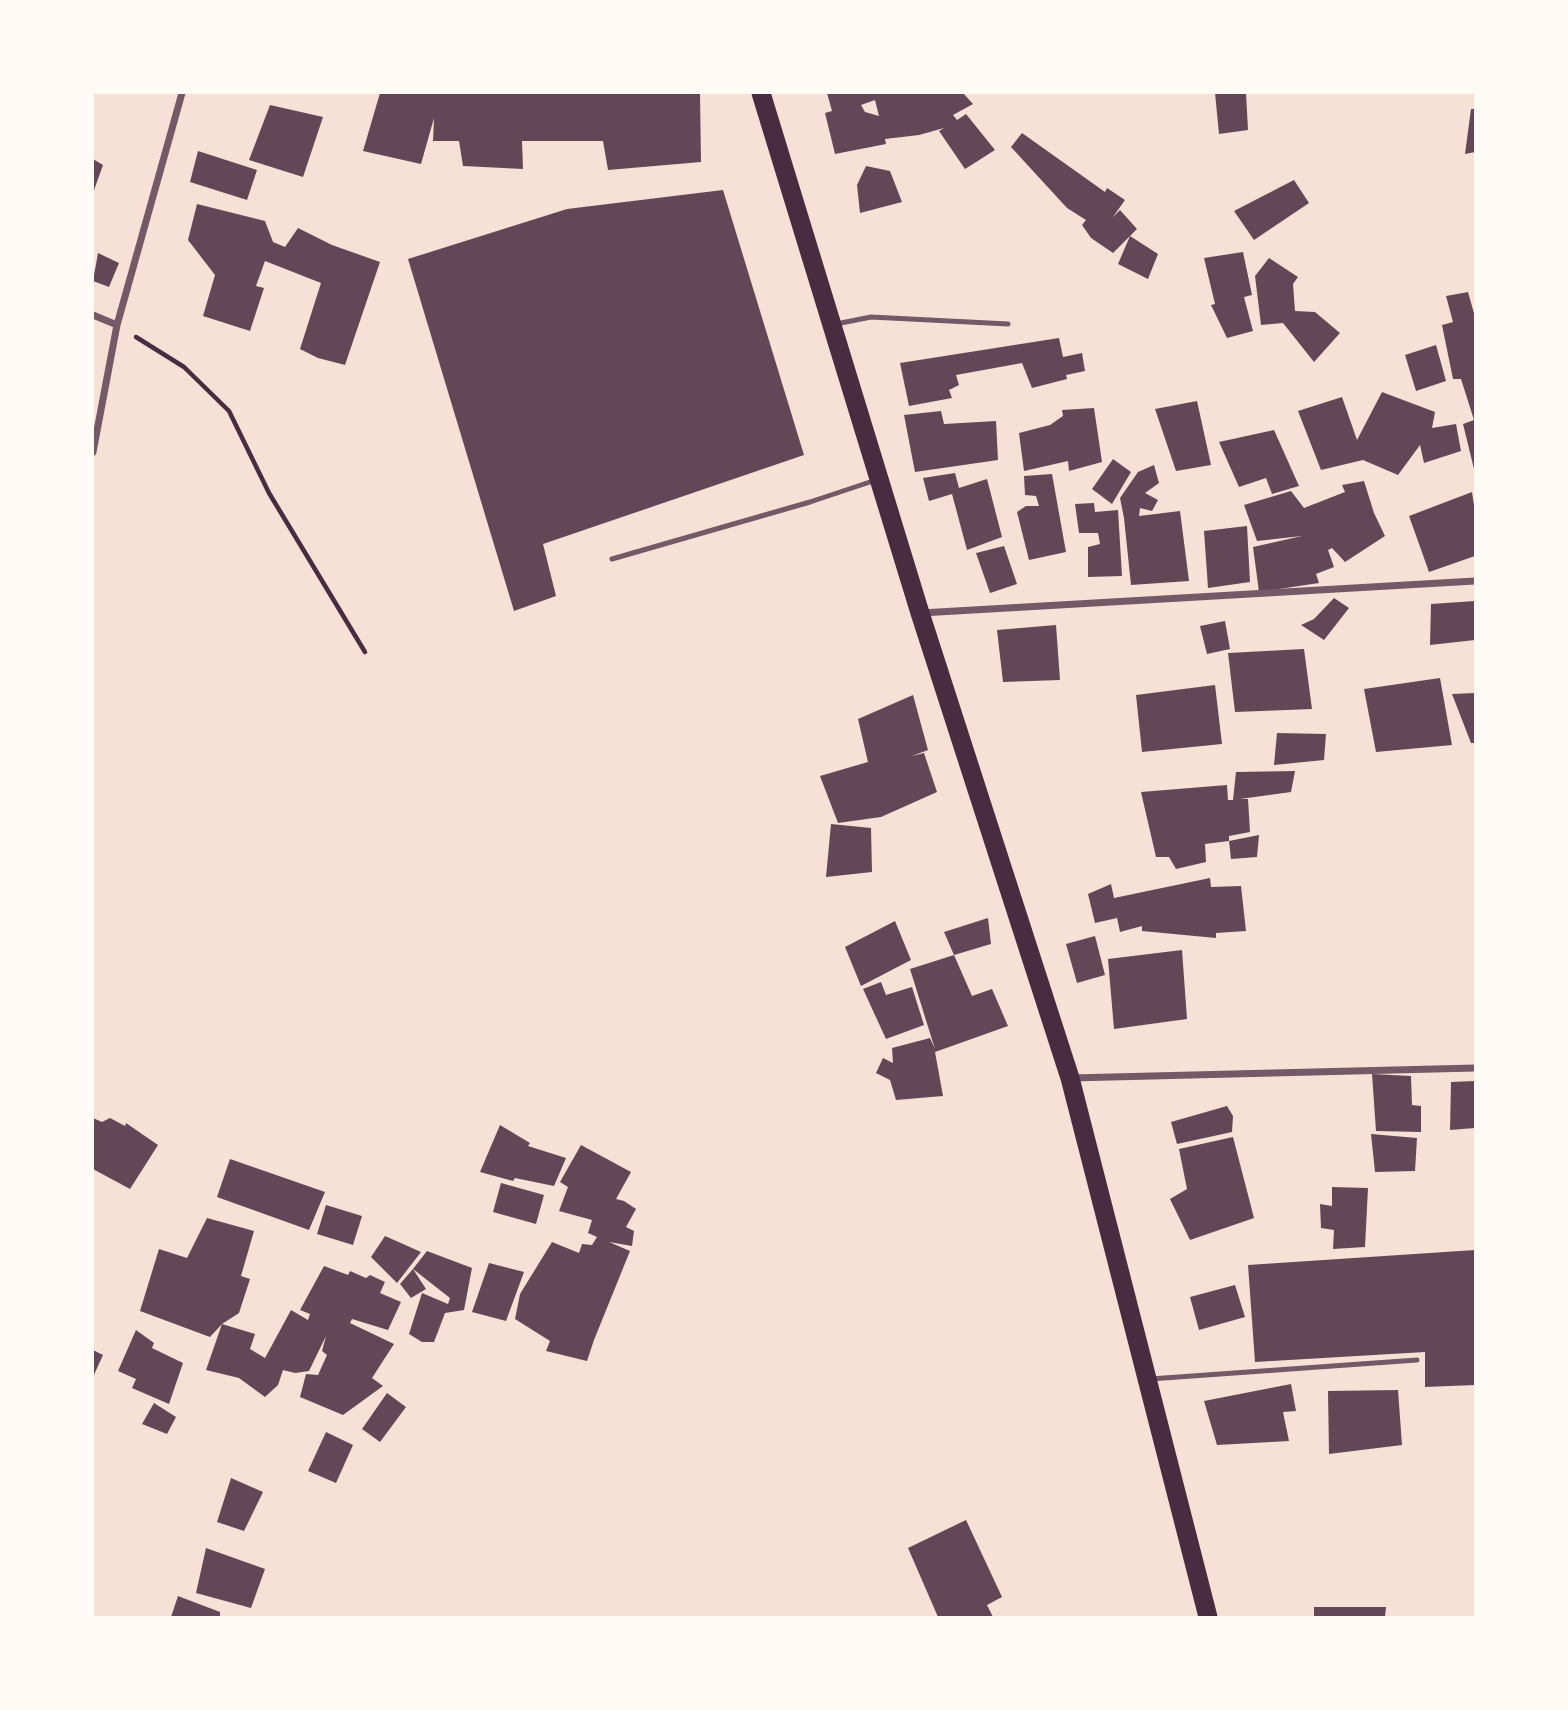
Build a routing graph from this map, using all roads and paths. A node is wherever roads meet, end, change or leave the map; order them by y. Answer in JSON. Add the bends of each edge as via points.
{"nodes":[{"id":1,"x":182,"y":93,"type":"edge"},
{"id":2,"x":761,"y":93,"type":"edge"},
{"id":3,"x":93,"y":315,"type":"edge"},
{"id":4,"x":1008,"y":324,"type":"dead end"},
{"id":5,"x":117,"y":325,"type":"junction"},
{"id":6,"x":833,"y":325,"type":"junction"},
{"id":7,"x":93,"y":452,"type":"edge"},
{"id":8,"x":879,"y":480,"type":"junction"},
{"id":9,"x":612,"y":559,"type":"dead end"},
{"id":10,"x":1475,"y":581,"type":"edge"},
{"id":11,"x":920,"y":613,"type":"junction"},
{"id":12,"x":365,"y":652,"type":"dead end"},
{"id":13,"x":1475,"y":1068,"type":"edge"},
{"id":14,"x":1070,"y":1078,"type":"junction"},
{"id":15,"x":1417,"y":1360,"type":"dead end"},
{"id":16,"x":1147,"y":1379,"type":"junction"},
{"id":17,"x":1208,"y":1617,"type":"edge"}],
"edges":[{"from":1,"to":5,"type":"street"},
{"from":2,"to":6,"type":"highway"},
{"from":3,"to":5,"type":"street"},
{"from":4,"to":6,"type":"lane","via":[[871,317]]},
{"from":5,"to":7,"type":"street"},
{"from":5,"to":12,"type":"path","via":[[184,368],[229,411],[269,494]]},
{"from":6,"to":8,"type":"highway"},
{"from":8,"to":9,"type":"lane"},
{"from":8,"to":11,"type":"highway"},
{"from":10,"to":11,"type":"street"},
{"from":11,"to":14,"type":"highway"},
{"from":13,"to":14,"type":"street"},
{"from":14,"to":16,"type":"highway"},
{"from":15,"to":16,"type":"lane"},
{"from":16,"to":17,"type":"highway"}]}
